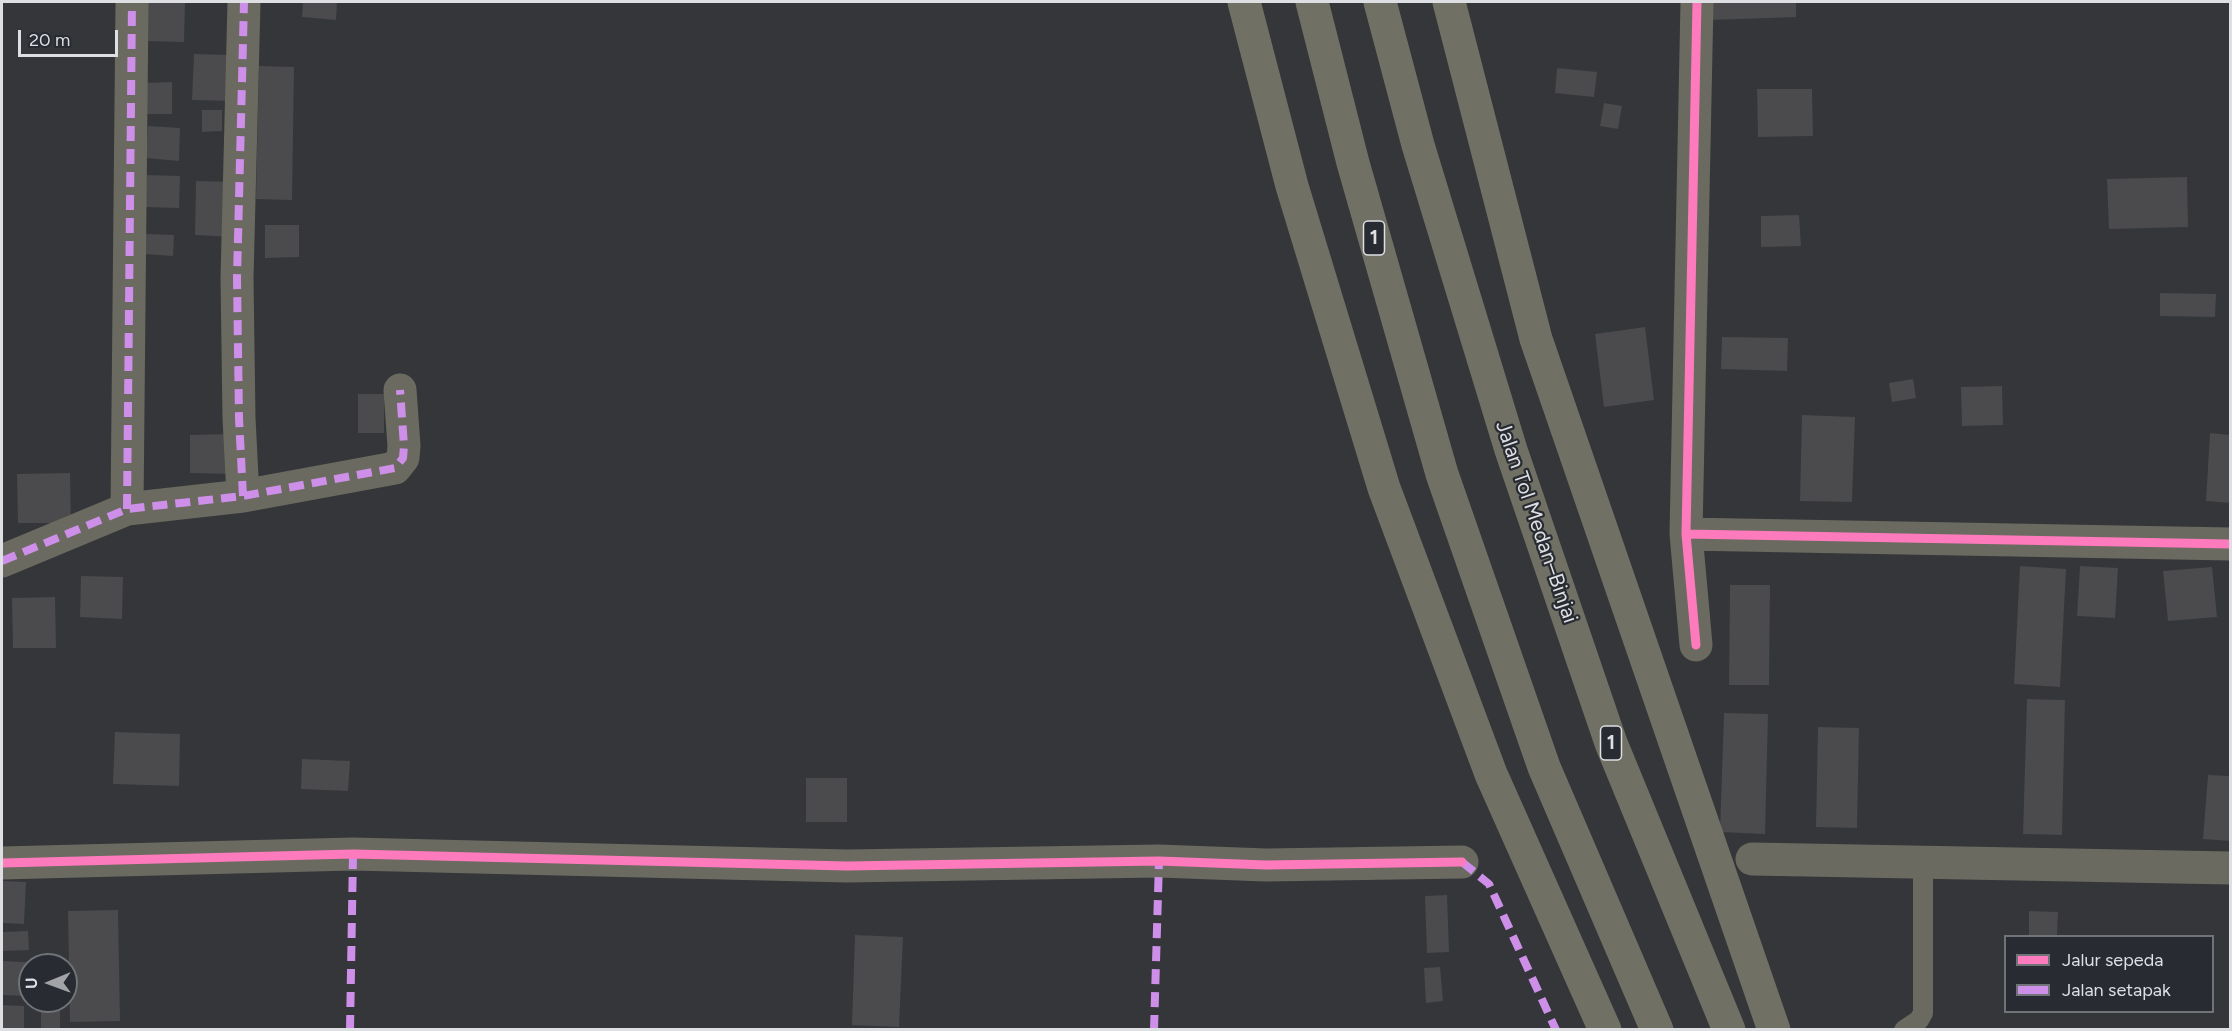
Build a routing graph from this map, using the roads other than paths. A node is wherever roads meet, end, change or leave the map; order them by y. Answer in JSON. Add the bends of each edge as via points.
{"nodes":[{"id":1,"x":132,"y":2,"type":"edge"},
{"id":2,"x":244,"y":2,"type":"edge"},
{"id":3,"x":1244,"y":2,"type":"edge"},
{"id":4,"x":1311,"y":2,"type":"edge"},
{"id":5,"x":1380,"y":2,"type":"edge"},
{"id":6,"x":1449,"y":2,"type":"edge"},
{"id":7,"x":1698,"y":2,"type":"edge"},
{"id":8,"x":400,"y":390,"type":"dead end"},
{"id":9,"x":243,"y":496,"type":"junction"},
{"id":10,"x":127,"y":509,"type":"junction"},
{"id":11,"x":1686,"y":534,"type":"junction"},
{"id":12,"x":2230,"y":544,"type":"edge"},
{"id":13,"x":2,"y":561,"type":"edge"},
{"id":14,"x":1696,"y":645,"type":"dead end"},
{"id":15,"x":1752,"y":860,"type":"dead end"},
{"id":16,"x":1462,"y":862,"type":"dead end"},
{"id":17,"x":2,"y":863,"type":"edge"},
{"id":18,"x":1923,"y":864,"type":"junction"},
{"id":19,"x":2230,"y":868,"type":"edge"},
{"id":20,"x":1605,"y":1029,"type":"edge"},
{"id":21,"x":1657,"y":1029,"type":"edge"},
{"id":22,"x":1729,"y":1029,"type":"edge"},
{"id":23,"x":1774,"y":1029,"type":"edge"},
{"id":24,"x":1904,"y":1029,"type":"edge"}],
"edges":[{"from":1,"to":10,"type":"street"},
{"from":2,"to":9,"type":"street","via":[[237,278]]},
{"from":3,"to":20,"type":"highway","via":[[1292,186],[1384,488],[1491,774]]},
{"from":4,"to":21,"type":"highway","number":"1","via":[[1442,474],[1544,767]]},
{"from":5,"to":22,"type":"highway","name":"Jalan Tol Medan–Binjai","number":"1","via":[[1418,145],[1511,450],[1611,743]]},
{"from":6,"to":23,"type":"highway","via":[[1536,339]]},
{"from":7,"to":11,"type":"street"},
{"from":8,"to":9,"type":"street","via":[[404,447],[403,458],[395,468]]},
{"from":9,"to":10,"type":"street"},
{"from":10,"to":13,"type":"street"},
{"from":11,"to":12,"type":"street"},
{"from":11,"to":14,"type":"street"},
{"from":15,"to":18,"type":"street"},
{"from":16,"to":17,"type":"street","via":[[847,866],[353,854]]},
{"from":18,"to":19,"type":"street"},
{"from":18,"to":24,"type":"lane","via":[[1925,1000],[1919,1020]]}]}
